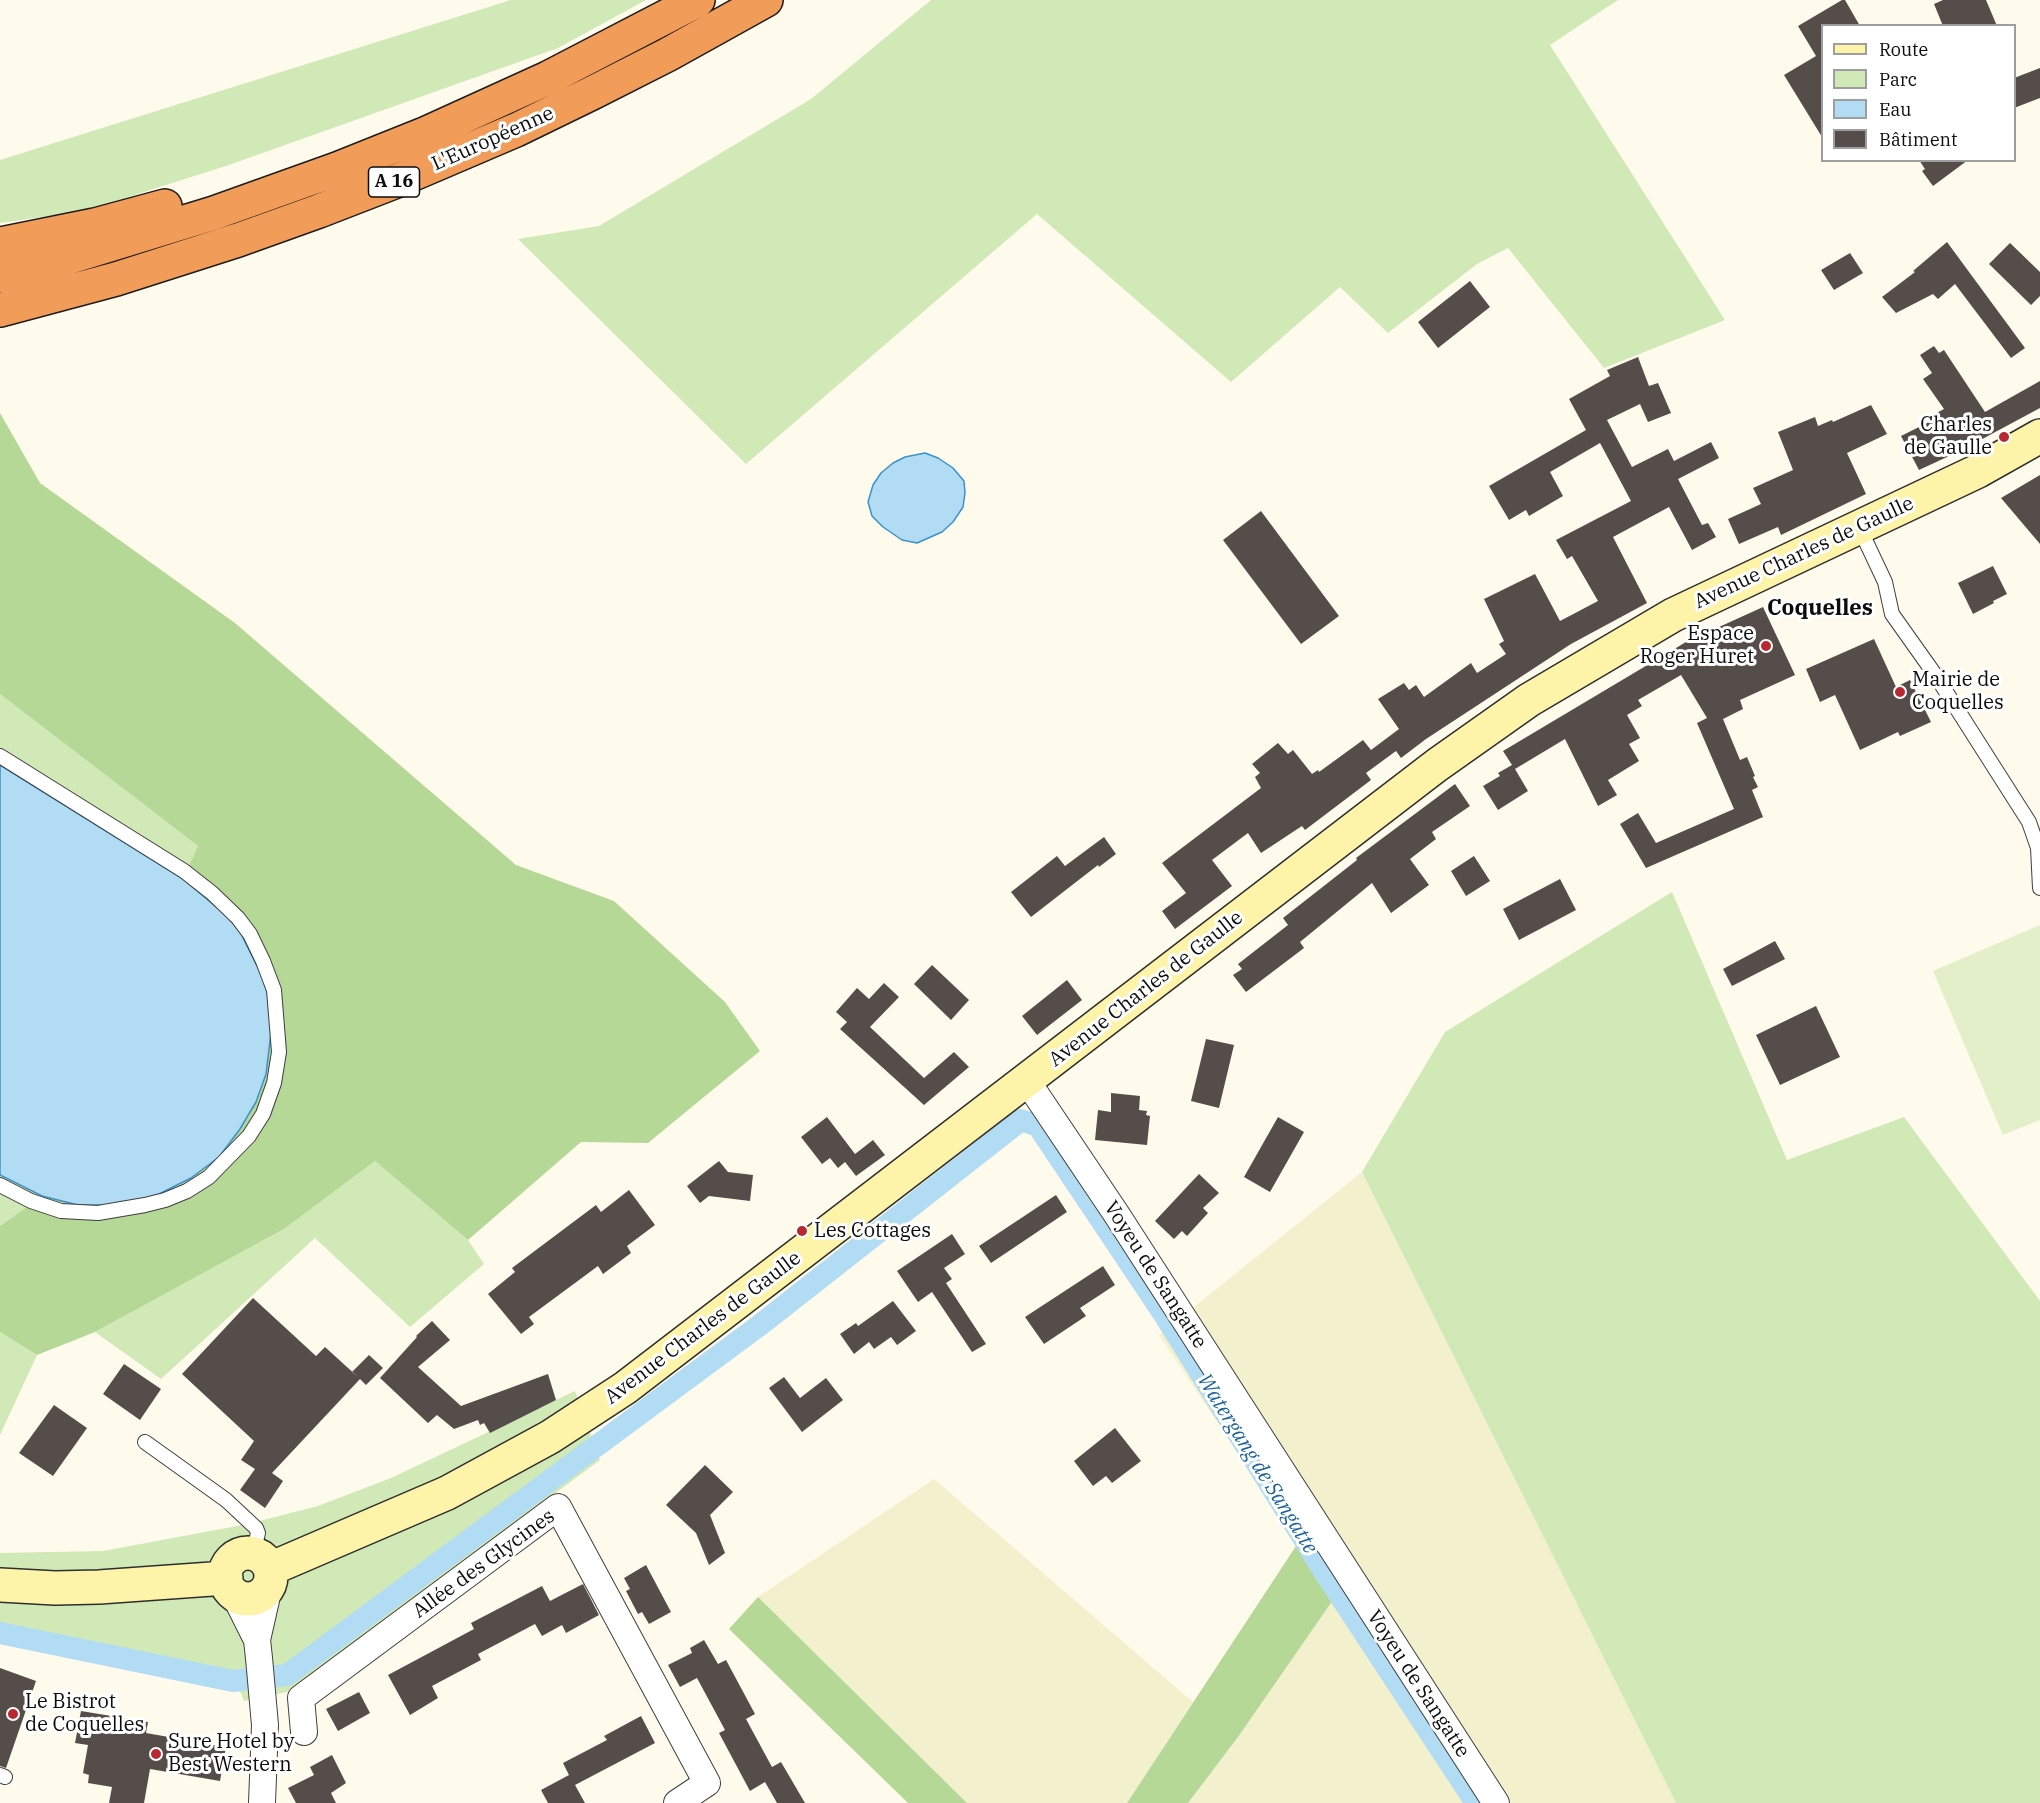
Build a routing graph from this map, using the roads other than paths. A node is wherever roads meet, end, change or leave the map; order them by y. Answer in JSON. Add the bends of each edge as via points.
{"nodes":[{"id":1,"x":698,"y":0,"type":"edge"},
{"id":2,"x":766,"y":0,"type":"edge"},
{"id":3,"x":548,"y":78,"type":"junction"},
{"id":4,"x":0,"y":244,"type":"edge"},
{"id":5,"x":0,"y":276,"type":"edge"},
{"id":6,"x":0,"y":310,"type":"edge"},
{"id":7,"x":2040,"y":436,"type":"edge"},
{"id":8,"x":1859,"y":527,"type":"junction"},
{"id":9,"x":0,"y":756,"type":"edge"},
{"id":10,"x":2040,"y":888,"type":"edge"},
{"id":11,"x":1027,"y":1081,"type":"junction"},
{"id":12,"x":0,"y":1185,"type":"edge"},
{"id":13,"x":145,"y":1442,"type":"dead end"},
{"id":14,"x":264,"y":1570,"type":"junction"},
{"id":15,"x":0,"y":1585,"type":"edge"},
{"id":16,"x":230,"y":1586,"type":"junction"},
{"id":17,"x":258,"y":1649,"type":"junction"},
{"id":18,"x":304,"y":1732,"type":"dead end"},
{"id":19,"x":686,"y":1801,"type":"edge"},
{"id":20,"x":262,"y":1803,"type":"edge"},
{"id":21,"x":1497,"y":1803,"type":"edge"}],
"edges":[{"from":1,"to":3,"type":"highway","name":"L'Européenne","number":"A 16"},
{"from":2,"to":6,"type":"highway","name":"L'Européenne","number":"A 16","via":[[592,93],[399,180],[238,240]]},
{"from":3,"to":4,"type":"highway","via":[[197,198]]},
{"from":3,"to":5,"type":"highway","name":"L'Européenne","number":"A 16","via":[[395,146],[268,195],[114,245]]},
{"from":7,"to":8,"type":"main road","name":"Avenue Charles de Gaulle","via":[[1978,471]]},
{"from":8,"to":10,"type":"lane","via":[[1885,582],[1892,614],[2028,822],[2038,848]]},
{"from":8,"to":11,"type":"main road","name":"Avenue Charles de Gaulle","via":[[1664,620],[1495,723]]},
{"from":9,"to":12,"type":"lane","via":[[184,872],[238,918],[259,952],[274,990],[279,1052],[263,1114],[249,1136],[209,1177],[187,1191],[145,1205],[98,1213],[61,1210],[31,1201]]},
{"from":11,"to":14,"type":"main road","name":"Avenue Charles de Gaulle","via":[[678,1349],[580,1418],[439,1496]]},
{"from":11,"to":21,"type":"street","name":"Voyeu de Sangatte"},
{"from":13,"to":14,"type":"lane","via":[[226,1500],[256,1528]]},
{"from":14,"to":16,"type":"main road","name":"Avenue Charles de Gaulle","via":[[242,1555],[235,1558],[228,1567]]},
{"from":14,"to":17,"type":"street"},
{"from":15,"to":16,"type":"main road"},
{"from":16,"to":17,"type":"street"},
{"from":17,"to":20,"type":"street","via":[[265,1725]]},
{"from":18,"to":19,"type":"street","name":"Allée des Glycines","via":[[301,1698],[558,1507],[707,1783]]}]}
